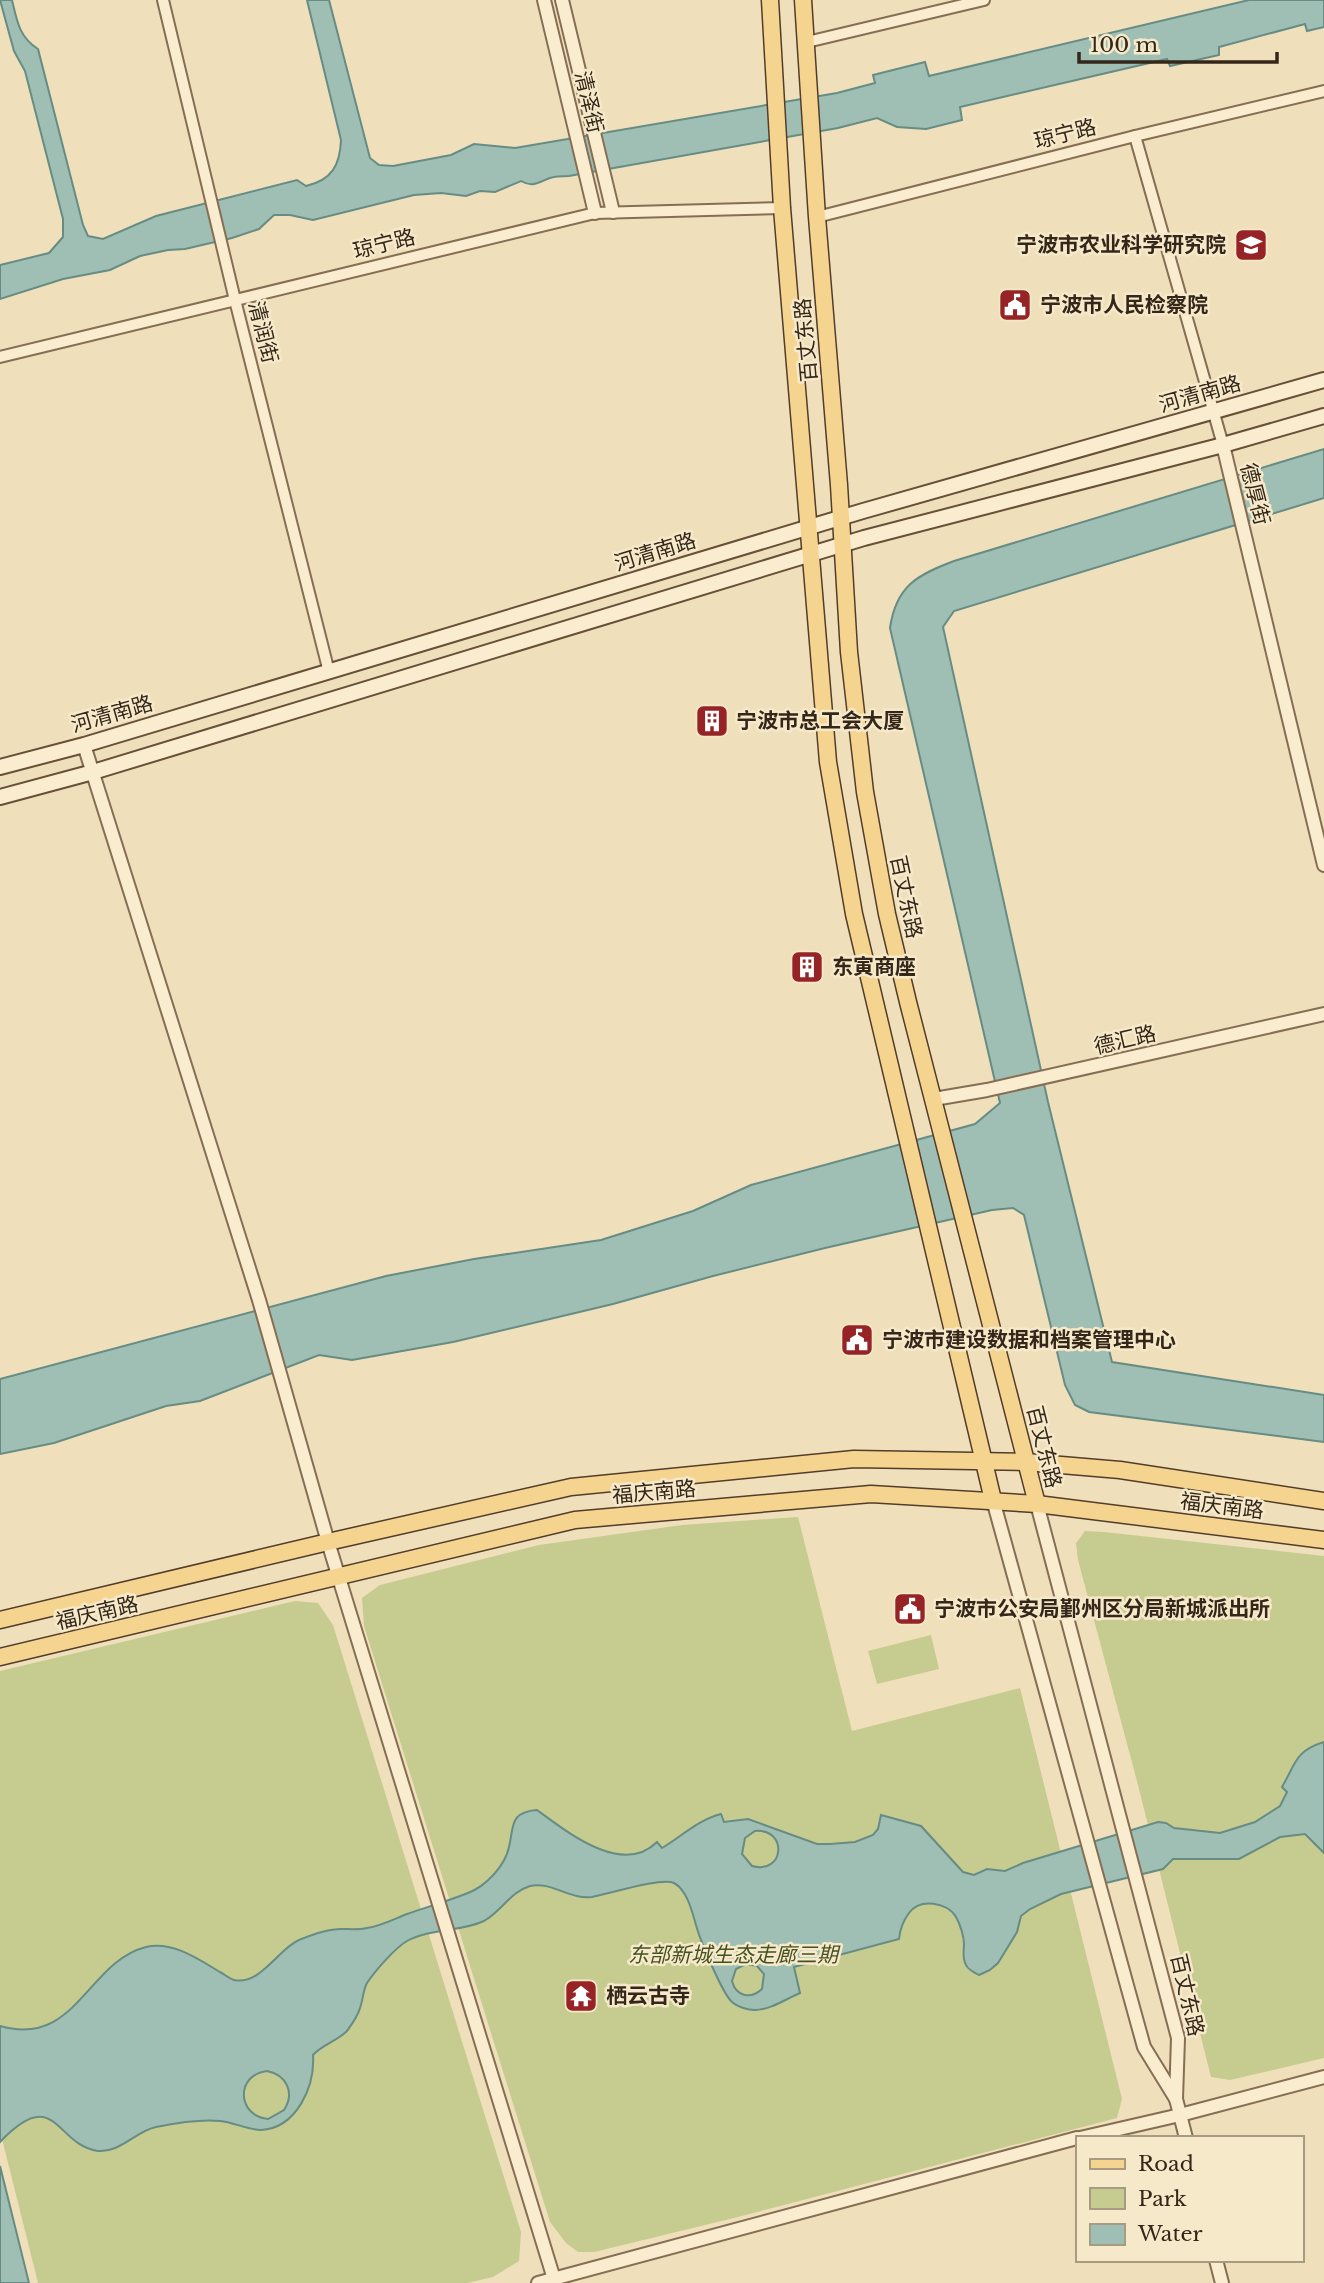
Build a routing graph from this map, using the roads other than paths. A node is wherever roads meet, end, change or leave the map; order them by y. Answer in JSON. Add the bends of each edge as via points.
{"nodes":[{"id":1,"x":163,"y":0,"type":"edge"},
{"id":2,"x":544,"y":0,"type":"edge"},
{"id":3,"x":562,"y":0,"type":"edge"},
{"id":4,"x":770,"y":0,"type":"edge"},
{"id":5,"x":803,"y":0,"type":"edge"},
{"id":6,"x":984,"y":0,"type":"edge"},
{"id":7,"x":807,"y":42,"type":"junction"},
{"id":8,"x":1324,"y":91,"type":"edge"},
{"id":9,"x":1135,"y":136,"type":"junction"},
{"id":10,"x":782,"y":208,"type":"junction"},
{"id":11,"x":613,"y":212,"type":"junction"},
{"id":12,"x":595,"y":213,"type":"junction"},
{"id":13,"x":817,"y":217,"type":"junction"},
{"id":14,"x":235,"y":300,"type":"junction"},
{"id":15,"x":0,"y":357,"type":"edge"},
{"id":16,"x":1324,"y":380,"type":"edge"},
{"id":17,"x":1213,"y":413,"type":"junction"},
{"id":18,"x":1324,"y":416,"type":"edge"},
{"id":19,"x":1223,"y":445,"type":"junction"},
{"id":20,"x":840,"y":518,"type":"junction"},
{"id":21,"x":807,"y":528,"type":"junction"},
{"id":22,"x":843,"y":545,"type":"junction"},
{"id":23,"x":810,"y":555,"type":"junction"},
{"id":24,"x":329,"y":672,"type":"junction"},
{"id":25,"x":84,"y":745,"type":"junction"},
{"id":26,"x":0,"y":766,"type":"edge"},
{"id":27,"x":93,"y":772,"type":"junction"},
{"id":28,"x":0,"y":797,"type":"edge"},
{"id":29,"x":1324,"y":865,"type":"edge"},
{"id":30,"x":1324,"y":1014,"type":"edge"},
{"id":31,"x":934,"y":1099,"type":"junction"},
{"id":32,"x":983,"y":1461,"type":"junction"},
{"id":33,"x":1026,"y":1462,"type":"junction"},
{"id":34,"x":993,"y":1500,"type":"junction"},
{"id":35,"x":1324,"y":1501,"type":"edge"},
{"id":36,"x":1037,"y":1504,"type":"junction"},
{"id":37,"x":1324,"y":1540,"type":"edge"},
{"id":38,"x":328,"y":1542,"type":"junction"},
{"id":39,"x":340,"y":1577,"type":"junction"},
{"id":40,"x":0,"y":1620,"type":"edge"},
{"id":41,"x":0,"y":1657,"type":"edge"},
{"id":42,"x":1324,"y":2077,"type":"edge"},
{"id":43,"x":1176,"y":2099,"type":"junction"},
{"id":44,"x":1180,"y":2115,"type":"junction"},
{"id":45,"x":1088,"y":2136,"type":"edge"},
{"id":46,"x":1185,"y":2136,"type":"edge"},
{"id":47,"x":1076,"y":2139,"type":"edge"},
{"id":48,"x":1217,"y":2262,"type":"edge"},
{"id":49,"x":554,"y":2281,"type":"edge"},
{"id":50,"x":538,"y":2283,"type":"edge"},
{"id":51,"x":1222,"y":2283,"type":"edge"}],
"edges":[{"from":1,"to":14,"type":"street","name":"清润街"},
{"from":2,"to":12,"type":"street","name":"清泽街"},
{"from":3,"to":11,"type":"street","name":"清泽街"},
{"from":4,"to":10,"type":"main road","name":"百丈东路"},
{"from":5,"to":7,"type":"main road","name":"百丈东路"},
{"from":6,"to":7,"type":"street"},
{"from":7,"to":13,"type":"main road","name":"百丈东路"},
{"from":8,"to":9,"type":"street","name":"琼宁路"},
{"from":9,"to":13,"type":"street","name":"琼宁路"},
{"from":9,"to":17,"type":"street","name":"德厚街"},
{"from":10,"to":11,"type":"street","name":"琼宁路"},
{"from":10,"to":21,"type":"main road","name":"百丈东路"},
{"from":11,"to":12,"type":"street","name":"琼宁路"},
{"from":12,"to":14,"type":"street","name":"琼宁路"},
{"from":13,"to":20,"type":"main road","name":"百丈东路"},
{"from":14,"to":15,"type":"street","name":"琼宁路"},
{"from":14,"to":24,"type":"street","name":"清润街"},
{"from":16,"to":17,"type":"main road","name":"河清南路"},
{"from":17,"to":19,"type":"street","name":"德厚街"},
{"from":17,"to":20,"type":"main road","name":"河清南路"},
{"from":18,"to":19,"type":"main road"},
{"from":19,"to":22,"type":"main road"},
{"from":19,"to":29,"type":"street","name":"德厚街"},
{"from":20,"to":21,"type":"main road","name":"河清南路"},
{"from":20,"to":22,"type":"main road","name":"百丈东路"},
{"from":21,"to":23,"type":"main road","name":"百丈东路"},
{"from":21,"to":24,"type":"main road","name":"河清南路"},
{"from":22,"to":23,"type":"main road"},
{"from":22,"to":31,"type":"main road","name":"百丈东路","via":[[851,677],[874,849]]},
{"from":23,"to":27,"type":"main road"},
{"from":23,"to":32,"type":"main road","name":"百丈东路","via":[[839,838]]},
{"from":24,"to":25,"type":"main road","name":"河清南路"},
{"from":25,"to":26,"type":"main road","name":"河清南路"},
{"from":25,"to":27,"type":"street"},
{"from":27,"to":28,"type":"main road"},
{"from":27,"to":38,"type":"street","via":[[259,1300]]},
{"from":30,"to":31,"type":"street","name":"德汇路"},
{"from":31,"to":33,"type":"main road","name":"百丈东路"},
{"from":32,"to":33,"type":"main road","name":"福庆南路"},
{"from":32,"to":34,"type":"main road","name":"百丈东路"},
{"from":32,"to":38,"type":"main road","name":"福庆南路","via":[[854,1459],[571,1487]]},
{"from":33,"to":35,"type":"main road","name":"福庆南路","via":[[1120,1470]]},
{"from":33,"to":36,"type":"main road","name":"百丈东路"},
{"from":34,"to":36,"type":"main road","name":"福庆南路"},
{"from":34,"to":39,"type":"main road","name":"福庆南路","via":[[871,1494],[575,1520]]},
{"from":34,"to":43,"type":"street","name":"百丈东路","via":[[1144,2047]]},
{"from":36,"to":37,"type":"main road","name":"福庆南路"},
{"from":36,"to":43,"type":"street","name":"百丈东路","via":[[1178,2038]]},
{"from":38,"to":39,"type":"street"},
{"from":38,"to":40,"type":"main road","name":"福庆南路"},
{"from":39,"to":41,"type":"main road","name":"福庆南路"},
{"from":39,"to":49,"type":"street"},
{"from":42,"to":44,"type":"street"},
{"from":43,"to":44,"type":"street"},
{"from":44,"to":45,"type":"street"},
{"from":44,"to":46,"type":"street"},
{"from":47,"to":49,"type":"street"},
{"from":48,"to":51,"type":"street"},
{"from":49,"to":50,"type":"street"}]}
